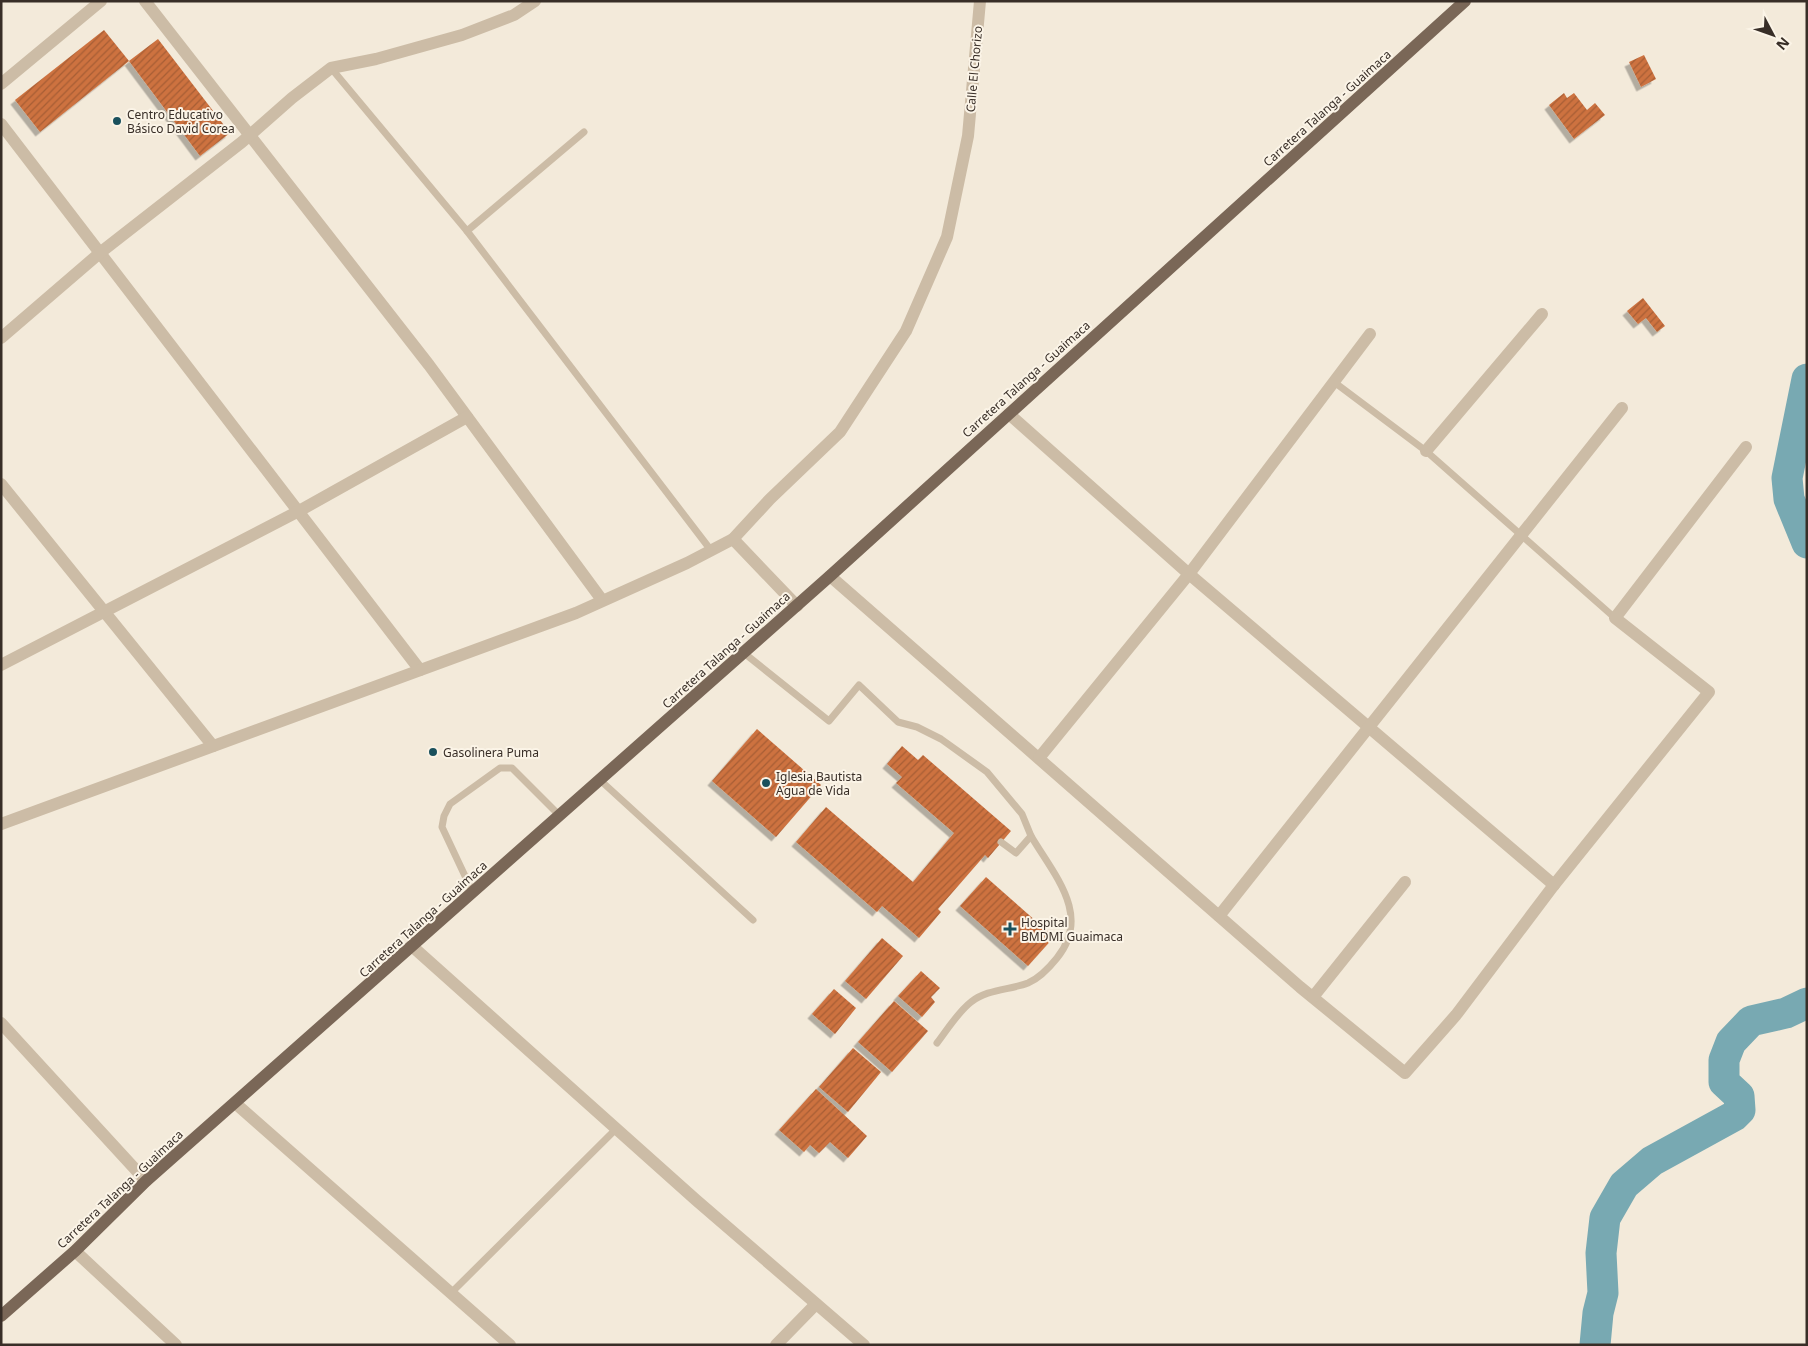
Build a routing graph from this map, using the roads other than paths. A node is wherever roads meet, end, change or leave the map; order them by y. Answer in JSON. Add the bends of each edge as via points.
{"nodes":[{"id":1,"x":101,"y":1,"type":"edge"},
{"id":2,"x":145,"y":1,"type":"edge"},
{"id":3,"x":535,"y":1,"type":"edge"},
{"id":4,"x":980,"y":1,"type":"edge"},
{"id":5,"x":1465,"y":1,"type":"edge"},
{"id":6,"x":331,"y":68,"type":"junction"},
{"id":7,"x":1,"y":84,"type":"edge"},
{"id":8,"x":1,"y":124,"type":"edge"},
{"id":9,"x":584,"y":132,"type":"dead end"},
{"id":10,"x":249,"y":135,"type":"junction"},
{"id":11,"x":467,"y":231,"type":"junction"},
{"id":12,"x":101,"y":252,"type":"junction"},
{"id":13,"x":1542,"y":314,"type":"dead end"},
{"id":14,"x":1370,"y":334,"type":"dead end"},
{"id":15,"x":1,"y":338,"type":"edge"},
{"id":16,"x":1334,"y":382,"type":"junction"},
{"id":17,"x":1622,"y":408,"type":"dead end"},
{"id":18,"x":1008,"y":414,"type":"junction"},
{"id":19,"x":467,"y":417,"type":"junction"},
{"id":20,"x":1746,"y":447,"type":"dead end"},
{"id":21,"x":1426,"y":451,"type":"junction"},
{"id":22,"x":1,"y":484,"type":"edge"},
{"id":23,"x":299,"y":511,"type":"junction"},
{"id":24,"x":1520,"y":535,"type":"junction"},
{"id":25,"x":733,"y":539,"type":"junction"},
{"id":26,"x":710,"y":550,"type":"junction"},
{"id":27,"x":1189,"y":574,"type":"junction"},
{"id":28,"x":830,"y":576,"type":"junction"},
{"id":29,"x":602,"y":600,"type":"junction"},
{"id":30,"x":797,"y":606,"type":"junction"},
{"id":31,"x":105,"y":612,"type":"junction"},
{"id":32,"x":1615,"y":618,"type":"junction"},
{"id":33,"x":744,"y":653,"type":"junction"},
{"id":34,"x":1,"y":665,"type":"edge"},
{"id":35,"x":420,"y":670,"type":"junction"},
{"id":36,"x":1369,"y":726,"type":"junction"},
{"id":37,"x":213,"y":746,"type":"junction"},
{"id":38,"x":1039,"y":758,"type":"junction"},
{"id":39,"x":600,"y":780,"type":"junction"},
{"id":40,"x":560,"y":816,"type":"junction"},
{"id":41,"x":1,"y":824,"type":"edge"},
{"id":42,"x":1031,"y":836,"type":"junction"},
{"id":43,"x":1001,"y":842,"type":"dead end"},
{"id":44,"x":1405,"y":882,"type":"dead end"},
{"id":45,"x":1554,"y":885,"type":"junction"},
{"id":46,"x":473,"y":893,"type":"junction"},
{"id":47,"x":1219,"y":916,"type":"junction"},
{"id":48,"x":753,"y":920,"type":"dead end"},
{"id":49,"x":413,"y":947,"type":"junction"},
{"id":50,"x":1313,"y":997,"type":"junction"},
{"id":51,"x":1,"y":1022,"type":"edge"},
{"id":52,"x":937,"y":1043,"type":"dead end"},
{"id":53,"x":235,"y":1103,"type":"junction"},
{"id":54,"x":616,"y":1129,"type":"junction"},
{"id":55,"x":146,"y":1181,"type":"junction"},
{"id":56,"x":75,"y":1251,"type":"junction"},
{"id":57,"x":450,"y":1294,"type":"junction"},
{"id":58,"x":816,"y":1304,"type":"junction"},
{"id":59,"x":1,"y":1316,"type":"edge"},
{"id":60,"x":176,"y":1345,"type":"edge"},
{"id":61,"x":510,"y":1345,"type":"edge"},
{"id":62,"x":776,"y":1345,"type":"edge"},
{"id":63,"x":864,"y":1345,"type":"edge"}],
"edges":[{"from":1,"to":7,"type":"street"},
{"from":2,"to":10,"type":"street"},
{"from":3,"to":6,"type":"street","via":[[514,15],[462,35]]},
{"from":4,"to":25,"type":"street","name":"Calle El Chorizo","via":[[968,136],[947,237],[906,331],[840,432]]},
{"from":5,"to":18,"type":"main road","name":"Carretera Talanga - Guaimaca"},
{"from":6,"to":10,"type":"street"},
{"from":6,"to":11,"type":"lane"},
{"from":8,"to":12,"type":"street"},
{"from":9,"to":11,"type":"lane"},
{"from":10,"to":12,"type":"street"},
{"from":10,"to":19,"type":"street"},
{"from":11,"to":26,"type":"lane"},
{"from":12,"to":15,"type":"street"},
{"from":12,"to":23,"type":"street","via":[[142,310]]},
{"from":13,"to":21,"type":"street"},
{"from":14,"to":16,"type":"street"},
{"from":16,"to":21,"type":"lane"},
{"from":16,"to":27,"type":"street"},
{"from":17,"to":24,"type":"street"},
{"from":18,"to":27,"type":"street"},
{"from":18,"to":28,"type":"main road","name":"Carretera Talanga - Guaimaca"},
{"from":19,"to":23,"type":"street"},
{"from":19,"to":29,"type":"street"},
{"from":20,"to":32,"type":"street"},
{"from":21,"to":24,"type":"lane"},
{"from":22,"to":31,"type":"street"},
{"from":23,"to":31,"type":"street"},
{"from":23,"to":35,"type":"street"},
{"from":24,"to":32,"type":"lane"},
{"from":24,"to":36,"type":"street"},
{"from":25,"to":26,"type":"street"},
{"from":25,"to":30,"type":"street"},
{"from":26,"to":29,"type":"street"},
{"from":27,"to":36,"type":"street"},
{"from":27,"to":38,"type":"street"},
{"from":28,"to":30,"type":"main road","name":"Carretera Talanga - Guaimaca"},
{"from":28,"to":38,"type":"street"},
{"from":29,"to":35,"type":"street","via":[[576,613]]},
{"from":30,"to":33,"type":"main road","name":"Carretera Talanga - Guaimaca"},
{"from":31,"to":34,"type":"street"},
{"from":31,"to":37,"type":"street"},
{"from":32,"to":45,"type":"street","via":[[1708,692]]},
{"from":33,"to":39,"type":"main road","name":"Carretera Talanga - Guaimaca"},
{"from":33,"to":42,"type":"lane","via":[[829,721],[859,685],[898,722],[941,739],[987,772],[1022,814]]},
{"from":35,"to":37,"type":"street"},
{"from":36,"to":45,"type":"street"},
{"from":36,"to":47,"type":"street"},
{"from":37,"to":41,"type":"street"},
{"from":38,"to":47,"type":"street"},
{"from":39,"to":40,"type":"main road","name":"Carretera Talanga - Guaimaca"},
{"from":39,"to":48,"type":"lane"},
{"from":40,"to":46,"type":"main road","name":"Carretera Talanga - Guaimaca"},
{"from":40,"to":46,"type":"lane","via":[[512,768],[507,767],[500,768],[450,804],[442,826]]},
{"from":42,"to":43,"type":"lane","via":[[1016,853]]},
{"from":42,"to":52,"type":"lane","via":[[1068,896],[1073,919],[1064,951],[1048,970],[1030,982],[971,1002]]},
{"from":44,"to":50,"type":"street"},
{"from":45,"to":50,"type":"street","via":[[1456,1015],[1406,1073]]},
{"from":46,"to":49,"type":"main road","name":"Carretera Talanga - Guaimaca"},
{"from":47,"to":50,"type":"street"},
{"from":49,"to":53,"type":"main road","name":"Carretera Talanga - Guaimaca"},
{"from":49,"to":54,"type":"street"},
{"from":51,"to":55,"type":"street"},
{"from":53,"to":55,"type":"main road","name":"Carretera Talanga - Guaimaca"},
{"from":53,"to":57,"type":"street"},
{"from":54,"to":57,"type":"lane"},
{"from":54,"to":58,"type":"street"},
{"from":55,"to":56,"type":"main road","name":"Carretera Talanga - Guaimaca"},
{"from":56,"to":59,"type":"main road","name":"Carretera Talanga - Guaimaca"},
{"from":56,"to":60,"type":"street"},
{"from":57,"to":61,"type":"street"},
{"from":58,"to":62,"type":"street"},
{"from":58,"to":63,"type":"street"}]}
